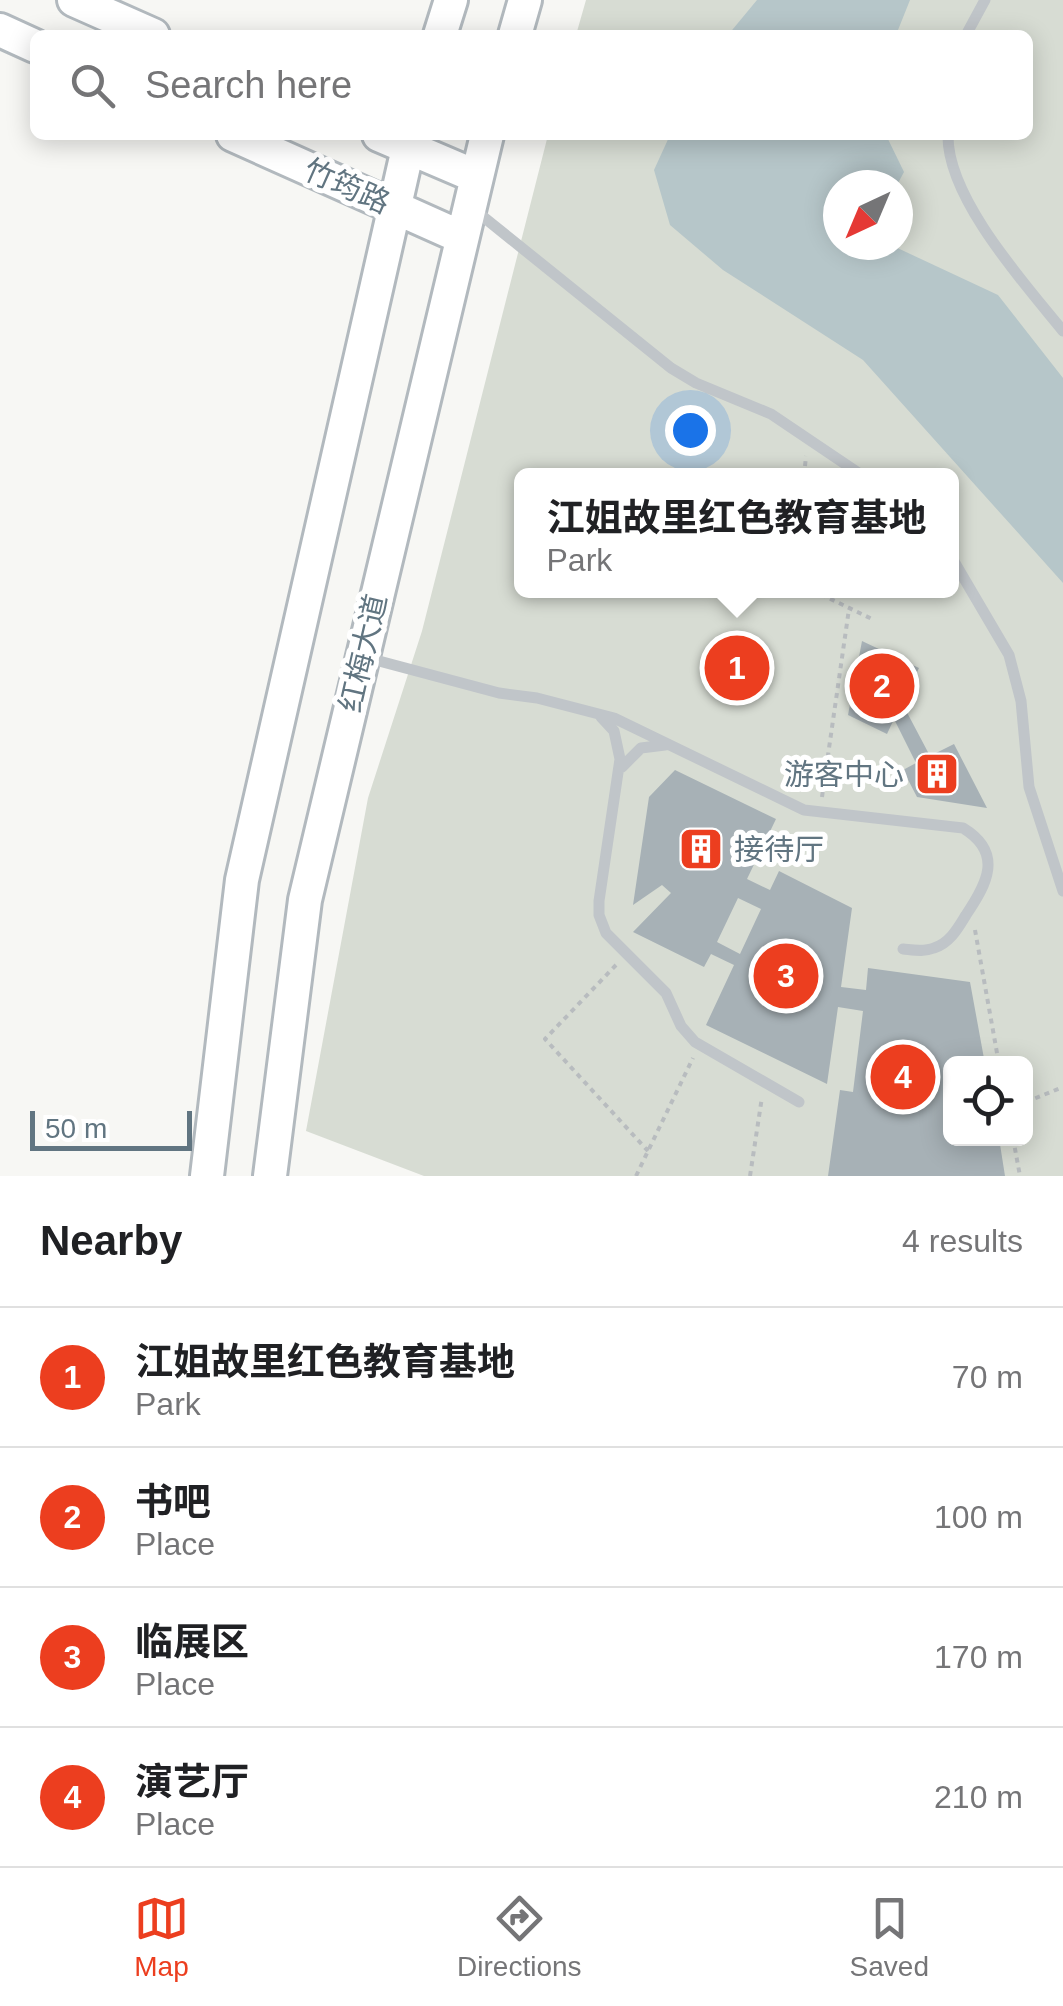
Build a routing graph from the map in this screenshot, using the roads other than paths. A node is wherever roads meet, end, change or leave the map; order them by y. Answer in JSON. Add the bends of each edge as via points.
{"nodes":[{"id":1,"x":74,"y":0,"type":"edge"},
{"id":2,"x":450,"y":0,"type":"edge"},
{"id":3,"x":525,"y":0,"type":"edge"},
{"id":4,"x":985,"y":0,"type":"edge"},
{"id":5,"x":0,"y":30,"type":"edge"},
{"id":6,"x":142,"y":30,"type":"edge"},
{"id":7,"x":441,"y":30,"type":"edge"},
{"id":8,"x":516,"y":30,"type":"edge"},
{"id":9,"x":969,"y":30,"type":"edge"},
{"id":10,"x":30,"y":44,"type":"edge"},
{"id":11,"x":245,"y":140,"type":"edge"},
{"id":12,"x":399,"y":140,"type":"edge"},
{"id":13,"x":400,"y":140,"type":"edge"},
{"id":14,"x":486,"y":140,"type":"edge"},
{"id":15,"x":948,"y":140,"type":"edge"},
{"id":16,"x":468,"y":206,"type":"junction"},
{"id":17,"x":393,"y":207,"type":"junction"},
{"id":18,"x":1063,"y":332,"type":"edge"},
{"id":19,"x":852,"y":468,"type":"edge"},
{"id":20,"x":959,"y":570,"type":"edge"},
{"id":21,"x":362,"y":657,"type":"junction"},
{"id":22,"x":594,"y":712,"type":"junction"},
{"id":23,"x":674,"y":746,"type":"junction"},
{"id":24,"x":618,"y":775,"type":"junction"},
{"id":25,"x":1057,"y":859,"type":"edge"},
{"id":26,"x":1063,"y":891,"type":"edge"},
{"id":27,"x":903,"y":948,"type":"dead end"},
{"id":28,"x":799,"y":1102,"type":"dead end"},
{"id":29,"x":207,"y":1176,"type":"edge"},
{"id":30,"x":270,"y":1176,"type":"edge"}],
"edges":[{"from":1,"to":6,"type":"main road"},
{"from":2,"to":7,"type":"main road"},
{"from":3,"to":8,"type":"main road"},
{"from":4,"to":9,"type":"lane"},
{"from":5,"to":10,"type":"main road"},
{"from":11,"to":17,"type":"main road","name":"竹筠路"},
{"from":12,"to":17,"type":"main road"},
{"from":13,"to":16,"type":"main road","name":"竹筠路"},
{"from":14,"to":16,"type":"main road","name":"红梅大道"},
{"from":15,"to":18,"type":"lane","via":[[963,192],[993,243]]},
{"from":16,"to":17,"type":"main road","name":"竹筠路"},
{"from":16,"to":19,"type":"lane","via":[[671,368],[771,414]]},
{"from":16,"to":21,"type":"main road","name":"红梅大道"},
{"from":17,"to":29,"type":"main road","via":[[242,880]]},
{"from":20,"to":25,"type":"lane","via":[[1013,667],[1029,788]]},
{"from":21,"to":22,"type":"lane"},
{"from":21,"to":30,"type":"main road","name":"红梅大道","via":[[305,900]]},
{"from":22,"to":23,"type":"lane"},
{"from":22,"to":24,"type":"lane","via":[[618,740]]},
{"from":23,"to":24,"type":"lane","via":[[641,748]]},
{"from":23,"to":27,"type":"lane","via":[[795,806],[950,824],[973,834],[986,852],[983,890],[949,939],[936,948]]},
{"from":24,"to":28,"type":"lane","via":[[599,915],[606,933],[666,992],[681,1026],[699,1044]]},
{"from":25,"to":26,"type":"lane"}]}
